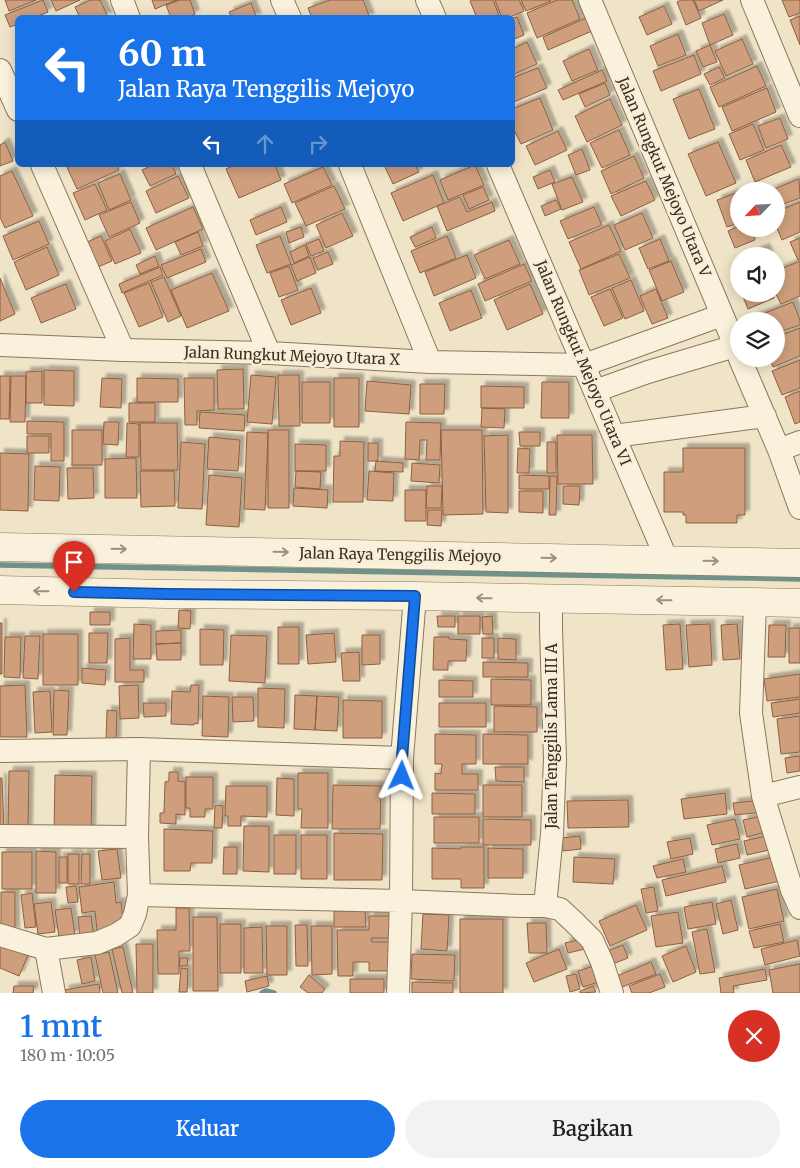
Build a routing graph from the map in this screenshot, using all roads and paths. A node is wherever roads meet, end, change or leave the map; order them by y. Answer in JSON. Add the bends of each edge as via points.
{"nodes":[{"id":1,"x":122,"y":0,"type":"edge"},
{"id":2,"x":282,"y":0,"type":"edge"},
{"id":3,"x":427,"y":0,"type":"edge"},
{"id":4,"x":590,"y":0,"type":"edge"},
{"id":5,"x":752,"y":0,"type":"edge"},
{"id":6,"x":128,"y":15,"type":"edge"},
{"id":7,"x":289,"y":15,"type":"edge"},
{"id":8,"x":434,"y":15,"type":"edge"},
{"id":9,"x":0,"y":70,"type":"edge"},
{"id":10,"x":15,"y":103,"type":"edge"},
{"id":11,"x":800,"y":116,"type":"edge"},
{"id":12,"x":43,"y":167,"type":"edge"},
{"id":13,"x":191,"y":167,"type":"edge"},
{"id":14,"x":351,"y":167,"type":"edge"},
{"id":15,"x":499,"y":167,"type":"edge"},
{"id":16,"x":722,"y":316,"type":"junction"},
{"id":17,"x":730,"y":334,"type":"edge"},
{"id":18,"x":0,"y":345,"type":"edge"},
{"id":19,"x":123,"y":350,"type":"junction"},
{"id":20,"x":268,"y":354,"type":"junction"},
{"id":21,"x":730,"y":355,"type":"edge"},
{"id":22,"x":430,"y":362,"type":"junction"},
{"id":23,"x":584,"y":365,"type":"junction"},
{"id":24,"x":744,"y":367,"type":"edge"},
{"id":25,"x":595,"y":392,"type":"junction"},
{"id":26,"x":765,"y":416,"type":"junction"},
{"id":27,"x":614,"y":436,"type":"junction"},
{"id":28,"x":800,"y":442,"type":"edge"},
{"id":29,"x":779,"y":450,"type":"junction"},
{"id":30,"x":800,"y":508,"type":"edge"},
{"id":31,"x":0,"y":547,"type":"edge"},
{"id":32,"x":667,"y":560,"type":"junction"},
{"id":33,"x":800,"y":563,"type":"edge"},
{"id":34,"x":514,"y":578,"type":"junction"},
{"id":35,"x":0,"y":590,"type":"edge"},
{"id":36,"x":415,"y":596,"type":"junction"},
{"id":37,"x":551,"y":600,"type":"junction"},
{"id":38,"x":755,"y":602,"type":"junction"},
{"id":39,"x":800,"y":603,"type":"edge"},
{"id":40,"x":138,"y":749,"type":"junction"},
{"id":41,"x":0,"y":752,"type":"edge"},
{"id":42,"x":402,"y":758,"type":"junction"},
{"id":43,"x":800,"y":787,"type":"edge"},
{"id":44,"x":763,"y":796,"type":"junction"},
{"id":45,"x":0,"y":836,"type":"edge"},
{"id":46,"x":137,"y":838,"type":"junction"},
{"id":47,"x":139,"y":895,"type":"junction"},
{"id":48,"x":401,"y":901,"type":"junction"},
{"id":49,"x":545,"y":906,"type":"junction"},
{"id":50,"x":800,"y":908,"type":"edge"},
{"id":51,"x":0,"y":935,"type":"edge"},
{"id":52,"x":46,"y":949,"type":"junction"},
{"id":53,"x":54,"y":993,"type":"edge"},
{"id":54,"x":398,"y":993,"type":"edge"},
{"id":55,"x":612,"y":993,"type":"edge"}],
"edges":[{"from":1,"to":6,"type":"street"},
{"from":2,"to":7,"type":"street"},
{"from":3,"to":8,"type":"street"},
{"from":4,"to":16,"type":"street","name":"Jalan Rungkut Mejoyo Utara V"},
{"from":5,"to":11,"type":"street"},
{"from":9,"to":10,"type":"street"},
{"from":12,"to":19,"type":"street"},
{"from":13,"to":20,"type":"street"},
{"from":14,"to":22,"type":"street"},
{"from":15,"to":23,"type":"street","name":"Jalan Rungkut Mejoyo Utara VI"},
{"from":16,"to":17,"type":"street","name":"Jalan Rungkut Mejoyo Utara V"},
{"from":16,"to":23,"type":"street"},
{"from":18,"to":19,"type":"street","name":"Jalan Rungkut Mejoyo Utara X"},
{"from":19,"to":20,"type":"street","name":"Jalan Rungkut Mejoyo Utara X"},
{"from":20,"to":22,"type":"street","name":"Jalan Rungkut Mejoyo Utara X"},
{"from":21,"to":25,"type":"street","via":[[648,372]]},
{"from":22,"to":23,"type":"street","name":"Jalan Rungkut Mejoyo Utara X"},
{"from":23,"to":25,"type":"street","name":"Jalan Rungkut Mejoyo Utara VI"},
{"from":24,"to":26,"type":"street","name":"Jalan Rungkut Mejoyo Utara V"},
{"from":25,"to":27,"type":"street","name":"Jalan Rungkut Mejoyo Utara VI"},
{"from":26,"to":27,"type":"street"},
{"from":26,"to":29,"type":"street","name":"Jalan Rungkut Mejoyo Utara V"},
{"from":27,"to":32,"type":"street","name":"Jalan Rungkut Mejoyo Utara VI"},
{"from":28,"to":29,"type":"street"},
{"from":29,"to":30,"type":"street","name":"Jalan Rungkut Mejoyo Utara V"},
{"from":31,"to":34,"type":"street","name":"Jalan Raya Tenggilis Mejoyo","one_way":true},
{"from":32,"to":33,"type":"street","name":"Jalan Raya Tenggilis Mejoyo","one_way":true},
{"from":34,"to":32,"type":"street","name":"Jalan Raya Tenggilis Mejoyo","one_way":true},
{"from":34,"to":36,"type":"street","name":"Jalan Raya Tenggilis Mejoyo","one_way":true},
{"from":34,"to":37,"type":"street","name":"Jalan Raya Tenggilis Mejoyo"},
{"from":36,"to":35,"type":"street","name":"Jalan Raya Tenggilis Mejoyo","one_way":true},
{"from":36,"to":42,"type":"street"},
{"from":38,"to":37,"type":"street","name":"Jalan Raya Tenggilis Mejoyo","one_way":true},
{"from":37,"to":49,"type":"street","name":"Jalan Tenggilis Lama III A","via":[[554,759],[552,834]]},
{"from":38,"to":39,"type":"street","name":"Jalan Raya Tenggilis Mejoyo"},
{"from":38,"to":44,"type":"street","via":[[751,713]]},
{"from":40,"to":41,"type":"street"},
{"from":40,"to":42,"type":"street"},
{"from":40,"to":46,"type":"street"},
{"from":42,"to":48,"type":"street"},
{"from":43,"to":44,"type":"street"},
{"from":44,"to":50,"type":"street"},
{"from":45,"to":46,"type":"street"},
{"from":46,"to":47,"type":"street"},
{"from":47,"to":48,"type":"street"},
{"from":47,"to":52,"type":"street","via":[[130,926],[116,935],[97,943]]},
{"from":48,"to":49,"type":"street"},
{"from":48,"to":54,"type":"street"},
{"from":49,"to":55,"type":"street","via":[[560,909],[592,940]]},
{"from":51,"to":52,"type":"street"},
{"from":52,"to":53,"type":"street"}]}
